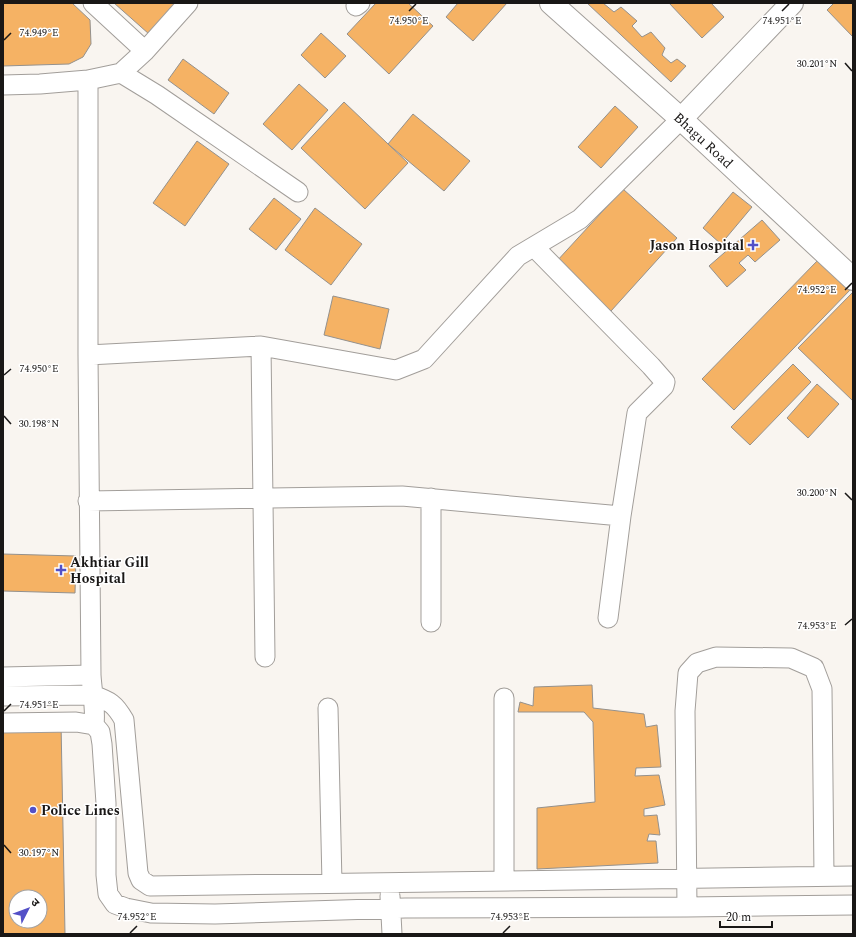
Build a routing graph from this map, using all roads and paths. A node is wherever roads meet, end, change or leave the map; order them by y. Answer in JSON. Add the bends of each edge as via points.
{"nodes":[{"id":1,"x":93,"y":3,"type":"edge"},
{"id":2,"x":188,"y":3,"type":"edge"},
{"id":3,"x":551,"y":3,"type":"edge"},
{"id":4,"x":792,"y":3,"type":"edge"},
{"id":5,"x":145,"y":51,"type":"junction"},
{"id":6,"x":121,"y":73,"type":"junction"},
{"id":7,"x":88,"y":80,"type":"junction"},
{"id":8,"x":3,"y":85,"type":"edge"},
{"id":9,"x":681,"y":119,"type":"junction"},
{"id":10,"x":298,"y":192,"type":"dead end"},
{"id":11,"x":534,"y":247,"type":"junction"},
{"id":12,"x":853,"y":279,"type":"edge"},
{"id":13,"x":261,"y":346,"type":"junction"},
{"id":14,"x":88,"y":355,"type":"junction"},
{"id":15,"x":262,"y":498,"type":"junction"},
{"id":16,"x":431,"y":498,"type":"junction"},
{"id":17,"x":88,"y":501,"type":"junction"},
{"id":18,"x":621,"y":516,"type":"junction"},
{"id":19,"x":608,"y":618,"type":"dead end"},
{"id":20,"x":431,"y":622,"type":"dead end"},
{"id":21,"x":265,"y":657,"type":"dead end"},
{"id":22,"x":91,"y":675,"type":"junction"},
{"id":23,"x":3,"y":677,"type":"edge"},
{"id":24,"x":3,"y":696,"type":"edge"},
{"id":25,"x":92,"y":696,"type":"junction"},
{"id":26,"x":504,"y":698,"type":"dead end"},
{"id":27,"x":328,"y":708,"type":"dead end"},
{"id":28,"x":3,"y":723,"type":"edge"},
{"id":29,"x":94,"y":725,"type":"junction"},
{"id":30,"x":824,"y":876,"type":"junction"},
{"id":31,"x":853,"y":876,"type":"edge"},
{"id":32,"x":686,"y":878,"type":"junction"},
{"id":33,"x":504,"y":881,"type":"junction"},
{"id":34,"x":389,"y":882,"type":"junction"},
{"id":35,"x":332,"y":883,"type":"junction"},
{"id":36,"x":853,"y":905,"type":"edge"},
{"id":37,"x":391,"y":908,"type":"junction"},
{"id":38,"x":687,"y":908,"type":"junction"},
{"id":39,"x":392,"y":934,"type":"edge"}],
"edges":[{"from":1,"to":5,"type":"street"},
{"from":2,"to":5,"type":"street"},
{"from":3,"to":9,"type":"street","name":"Bhagu Road"},
{"from":4,"to":9,"type":"street"},
{"from":5,"to":6,"type":"street"},
{"from":6,"to":7,"type":"street"},
{"from":6,"to":10,"type":"street","via":[[157,94]]},
{"from":7,"to":8,"type":"street"},
{"from":7,"to":14,"type":"street"},
{"from":9,"to":11,"type":"street","via":[[580,219]]},
{"from":9,"to":12,"type":"street","name":"Bhagu Road"},
{"from":11,"to":13,"type":"street","via":[[518,256],[424,359],[396,370]]},
{"from":11,"to":18,"type":"street","via":[[665,382],[637,413]]},
{"from":13,"to":14,"type":"street"},
{"from":13,"to":15,"type":"street"},
{"from":14,"to":17,"type":"street"},
{"from":15,"to":16,"type":"street"},
{"from":15,"to":17,"type":"street"},
{"from":15,"to":21,"type":"street"},
{"from":16,"to":18,"type":"street"},
{"from":16,"to":20,"type":"street"},
{"from":17,"to":22,"type":"street"},
{"from":18,"to":19,"type":"street"},
{"from":22,"to":23,"type":"street"},
{"from":22,"to":25,"type":"street"},
{"from":24,"to":25,"type":"street"},
{"from":25,"to":29,"type":"street"},
{"from":25,"to":35,"type":"street","via":[[103,699],[117,708],[124,720],[138,873],[141,880],[150,886]]},
{"from":26,"to":33,"type":"street"},
{"from":27,"to":35,"type":"street"},
{"from":28,"to":29,"type":"street","via":[[76,722]]},
{"from":29,"to":37,"type":"street","via":[[100,732],[102,744],[108,894],[115,904],[151,913],[201,914]]},
{"from":30,"to":31,"type":"street"},
{"from":30,"to":32,"type":"street"},
{"from":30,"to":32,"type":"street","via":[[822,689],[814,668],[791,658],[716,657],[697,663],[688,673],[685,711]]},
{"from":32,"to":33,"type":"street"},
{"from":32,"to":38,"type":"street"},
{"from":33,"to":34,"type":"street"},
{"from":34,"to":35,"type":"street"},
{"from":34,"to":37,"type":"street"},
{"from":36,"to":38,"type":"street"},
{"from":37,"to":38,"type":"street"},
{"from":37,"to":39,"type":"street"}]}
